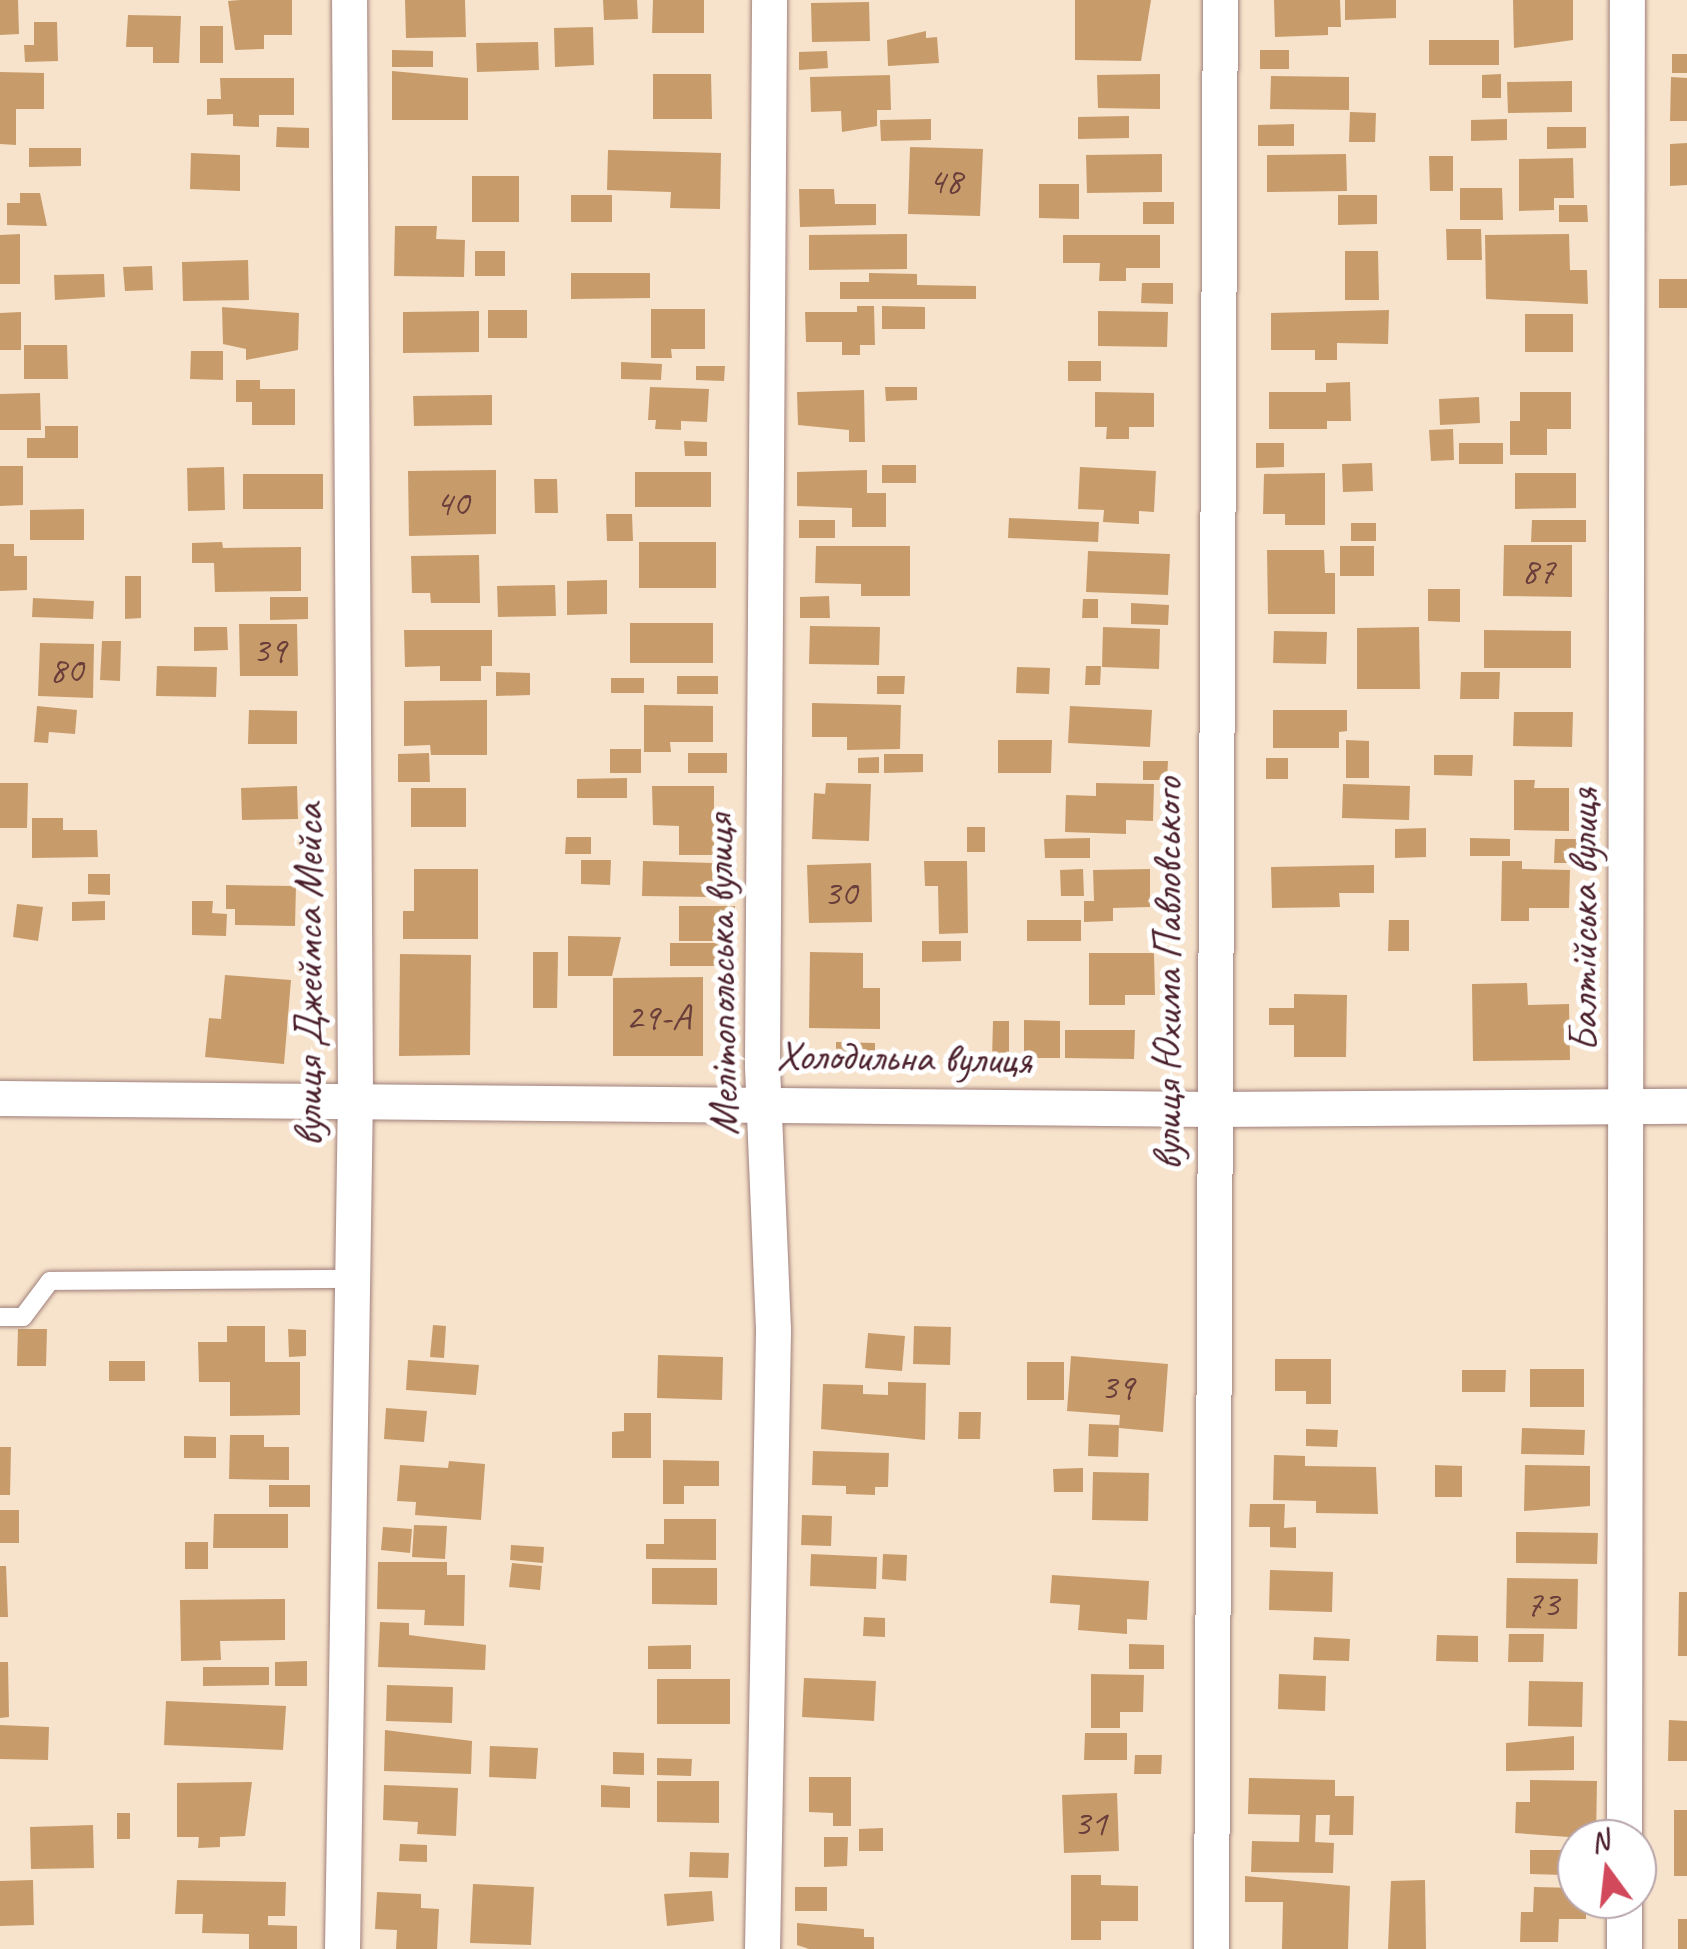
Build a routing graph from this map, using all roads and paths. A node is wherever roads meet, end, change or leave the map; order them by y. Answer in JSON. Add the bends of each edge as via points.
{"nodes":[{"id":1,"x":350,"y":0,"type":"edge"},
{"id":2,"x":769,"y":0,"type":"edge"},
{"id":3,"x":1220,"y":0,"type":"edge"},
{"id":4,"x":1627,"y":0,"type":"edge"},
{"id":5,"x":355,"y":1097,"type":"junction"},
{"id":6,"x":0,"y":1098,"type":"edge"},
{"id":7,"x":766,"y":1101,"type":"junction"},
{"id":8,"x":1629,"y":1106,"type":"junction"},
{"id":9,"x":1687,"y":1106,"type":"edge"},
{"id":10,"x":1212,"y":1108,"type":"junction"},
{"id":11,"x":352,"y":1279,"type":"junction"},
{"id":12,"x":0,"y":1316,"type":"edge"},
{"id":13,"x":1624,"y":1819,"type":"edge"},
{"id":14,"x":1624,"y":1919,"type":"edge"},
{"id":15,"x":342,"y":1949,"type":"edge"},
{"id":16,"x":762,"y":1949,"type":"edge"},
{"id":17,"x":1211,"y":1949,"type":"edge"},
{"id":18,"x":1624,"y":1949,"type":"edge"}],
"edges":[{"from":1,"to":5,"type":"street","name":"вулиця Джеймса Мейса"},
{"from":2,"to":7,"type":"street","name":"Мелітопольська вулиця"},
{"from":3,"to":10,"type":"street","name":"вулиця Юхима Павловського"},
{"from":4,"to":8,"type":"street","name":"Балтійська вулиця"},
{"from":5,"to":6,"type":"street","name":"Холодильна вулиця"},
{"from":5,"to":7,"type":"street","name":"Холодильна вулиця"},
{"from":5,"to":11,"type":"street","name":"вулиця Джеймса Мейса"},
{"from":7,"to":10,"type":"street","name":"Холодильна вулиця"},
{"from":7,"to":16,"type":"street","name":"Мелітопольська вулиця","via":[[772,1329]]},
{"from":8,"to":9,"type":"street","name":"Холодильна вулиця"},
{"from":8,"to":10,"type":"street","name":"Холодильна вулиця"},
{"from":8,"to":13,"type":"street","name":"Балтійська вулиця"},
{"from":10,"to":17,"type":"street","name":"вулиця Юхима Павловського"},
{"from":11,"to":12,"type":"lane","via":[[50,1281],[23,1317]]},
{"from":11,"to":15,"type":"street","name":"вулиця Джеймса Мейса"},
{"from":14,"to":18,"type":"street"}]}
